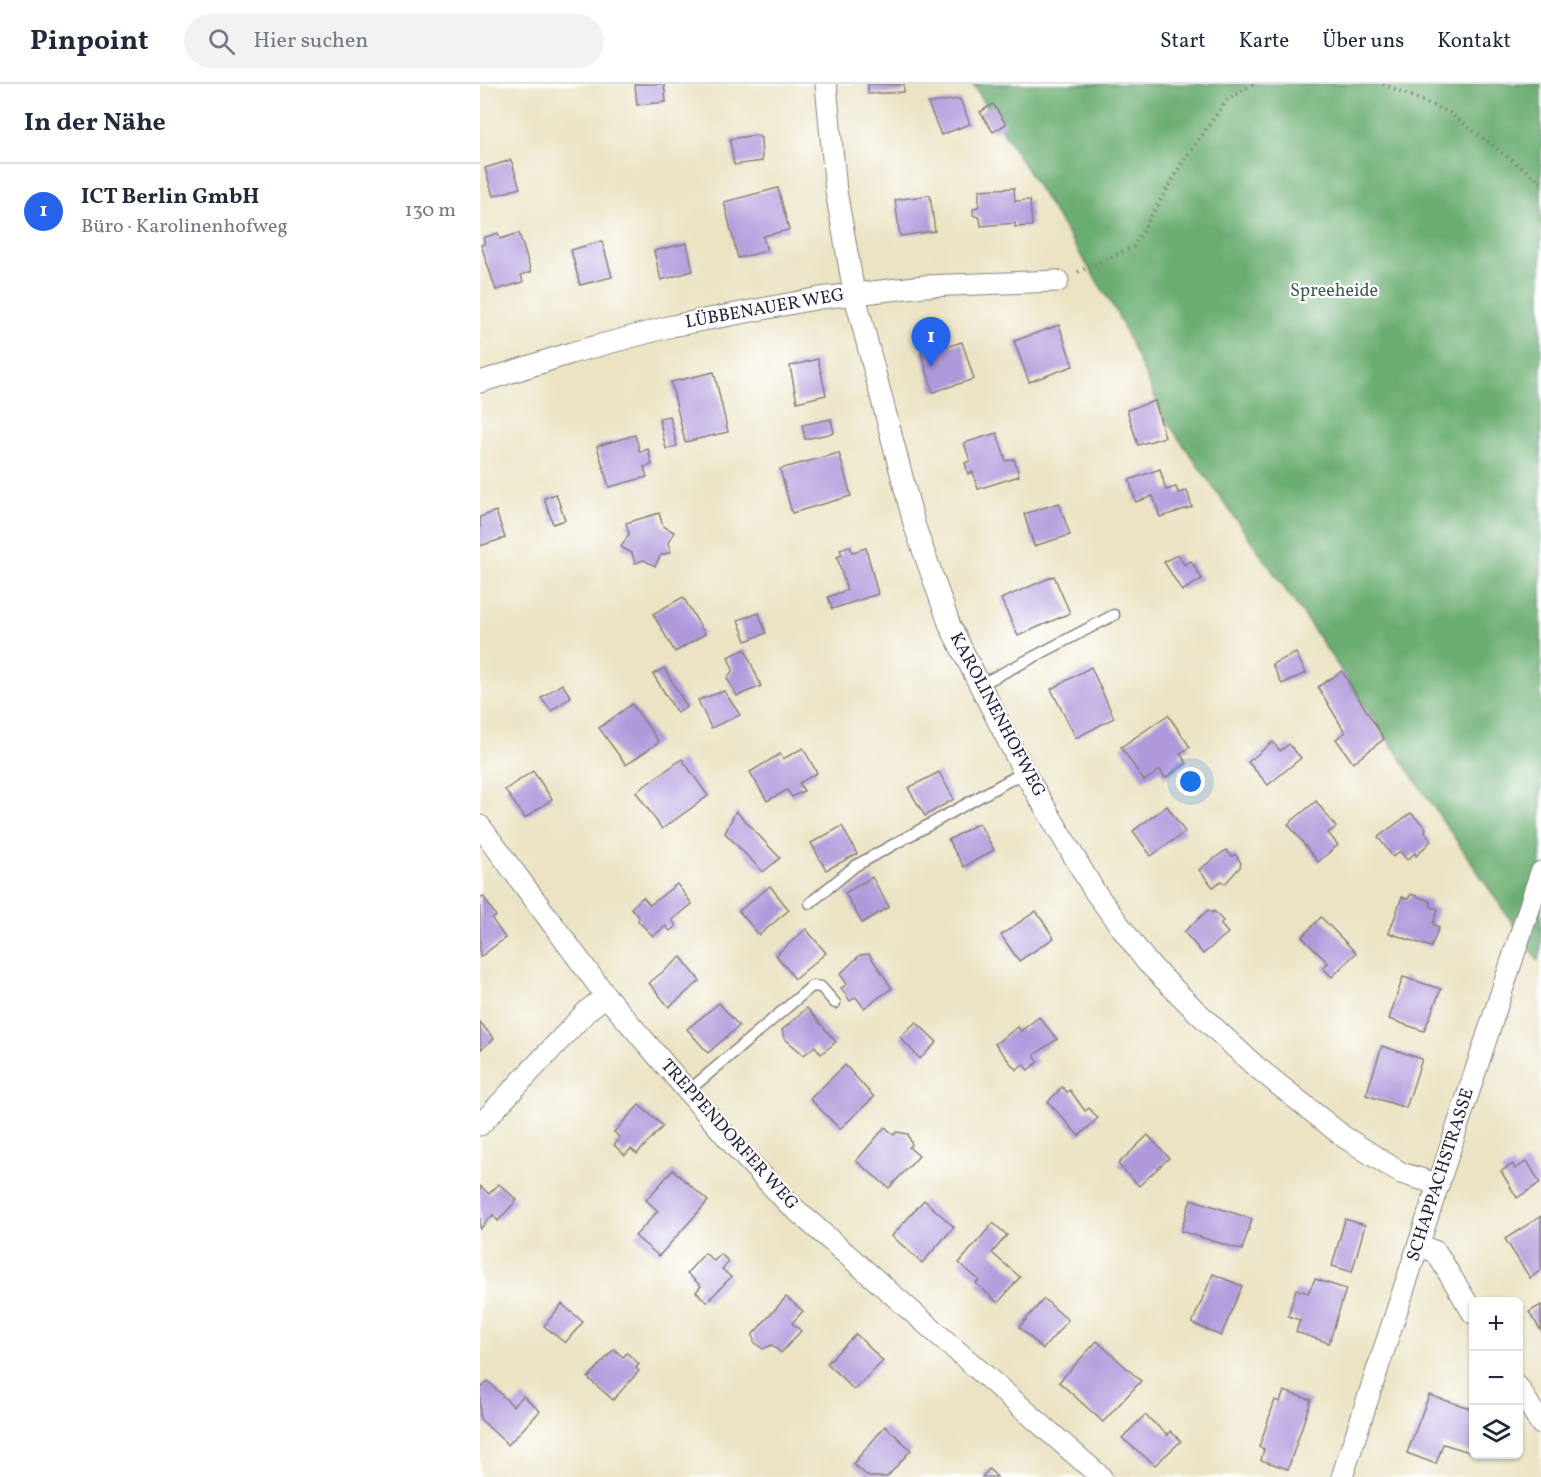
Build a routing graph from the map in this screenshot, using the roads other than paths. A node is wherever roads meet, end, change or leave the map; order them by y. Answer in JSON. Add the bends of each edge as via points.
{"nodes":[{"id":1,"x":826,"y":84,"type":"edge"},
{"id":2,"x":1058,"y":281,"type":"road end"},
{"id":3,"x":854,"y":292,"type":"junction"},
{"id":4,"x":480,"y":382,"type":"edge"},
{"id":5,"x":1114,"y":615,"type":"dead end"},
{"id":6,"x":978,"y":686,"type":"junction"},
{"id":7,"x":1024,"y":772,"type":"junction"},
{"id":8,"x":480,"y":826,"type":"edge"},
{"id":9,"x":1541,"y":872,"type":"edge"},
{"id":10,"x":810,"y":903,"type":"dead end"},
{"id":11,"x":606,"y":996,"type":"junction"},
{"id":12,"x":835,"y":1003,"type":"dead end"},
{"id":13,"x":687,"y":1092,"type":"junction"},
{"id":14,"x":480,"y":1125,"type":"edge"},
{"id":15,"x":1437,"y":1184,"type":"junction"},
{"id":16,"x":1419,"y":1245,"type":"junction"},
{"id":17,"x":1469,"y":1306,"type":"edge"},
{"id":18,"x":1523,"y":1395,"type":"edge"},
{"id":19,"x":1541,"y":1424,"type":"edge"},
{"id":20,"x":1101,"y":1477,"type":"edge"},
{"id":21,"x":1342,"y":1477,"type":"edge"}],
"edges":[{"from":1,"to":3,"type":"street","name":"KAROLINENHOFWEG","via":[[836,191]]},
{"from":2,"to":3,"type":"street","name":"LÜBBENAUER WEG"},
{"from":3,"to":4,"type":"street","name":"LÜBBENAUER WEG","via":[[672,326]]},
{"from":3,"to":6,"type":"street","name":"KAROLINENHOFWEG","via":[[915,527],[950,626]]},
{"from":5,"to":6,"type":"lane"},
{"from":6,"to":7,"type":"street","name":"KAROLINENHOFWEG"},
{"from":7,"to":10,"type":"lane","via":[[855,866]]},
{"from":7,"to":15,"type":"street","name":"KAROLINENHOFWEG","via":[[1095,892],[1146,961],[1194,1010],[1278,1086],[1344,1137],[1401,1173]]},
{"from":8,"to":11,"type":"street","name":"TREPPENDORFER WEG"},
{"from":9,"to":15,"type":"street","name":"SCHAPPACHSTRASSE"},
{"from":11,"to":13,"type":"street","name":"TREPPENDORFER WEG"},
{"from":11,"to":14,"type":"street","via":[[588,1010]]},
{"from":12,"to":13,"type":"lane","via":[[821,987],[812,986]]},
{"from":13,"to":20,"type":"street","name":"TREPPENDORFER WEG","via":[[788,1203]]},
{"from":15,"to":16,"type":"street","name":"SCHAPPACHSTRASSE"},
{"from":16,"to":17,"type":"street","via":[[1436,1252]]},
{"from":16,"to":21,"type":"street","name":"SCHAPPACHSTRASSE"},
{"from":18,"to":19,"type":"street"}]}
